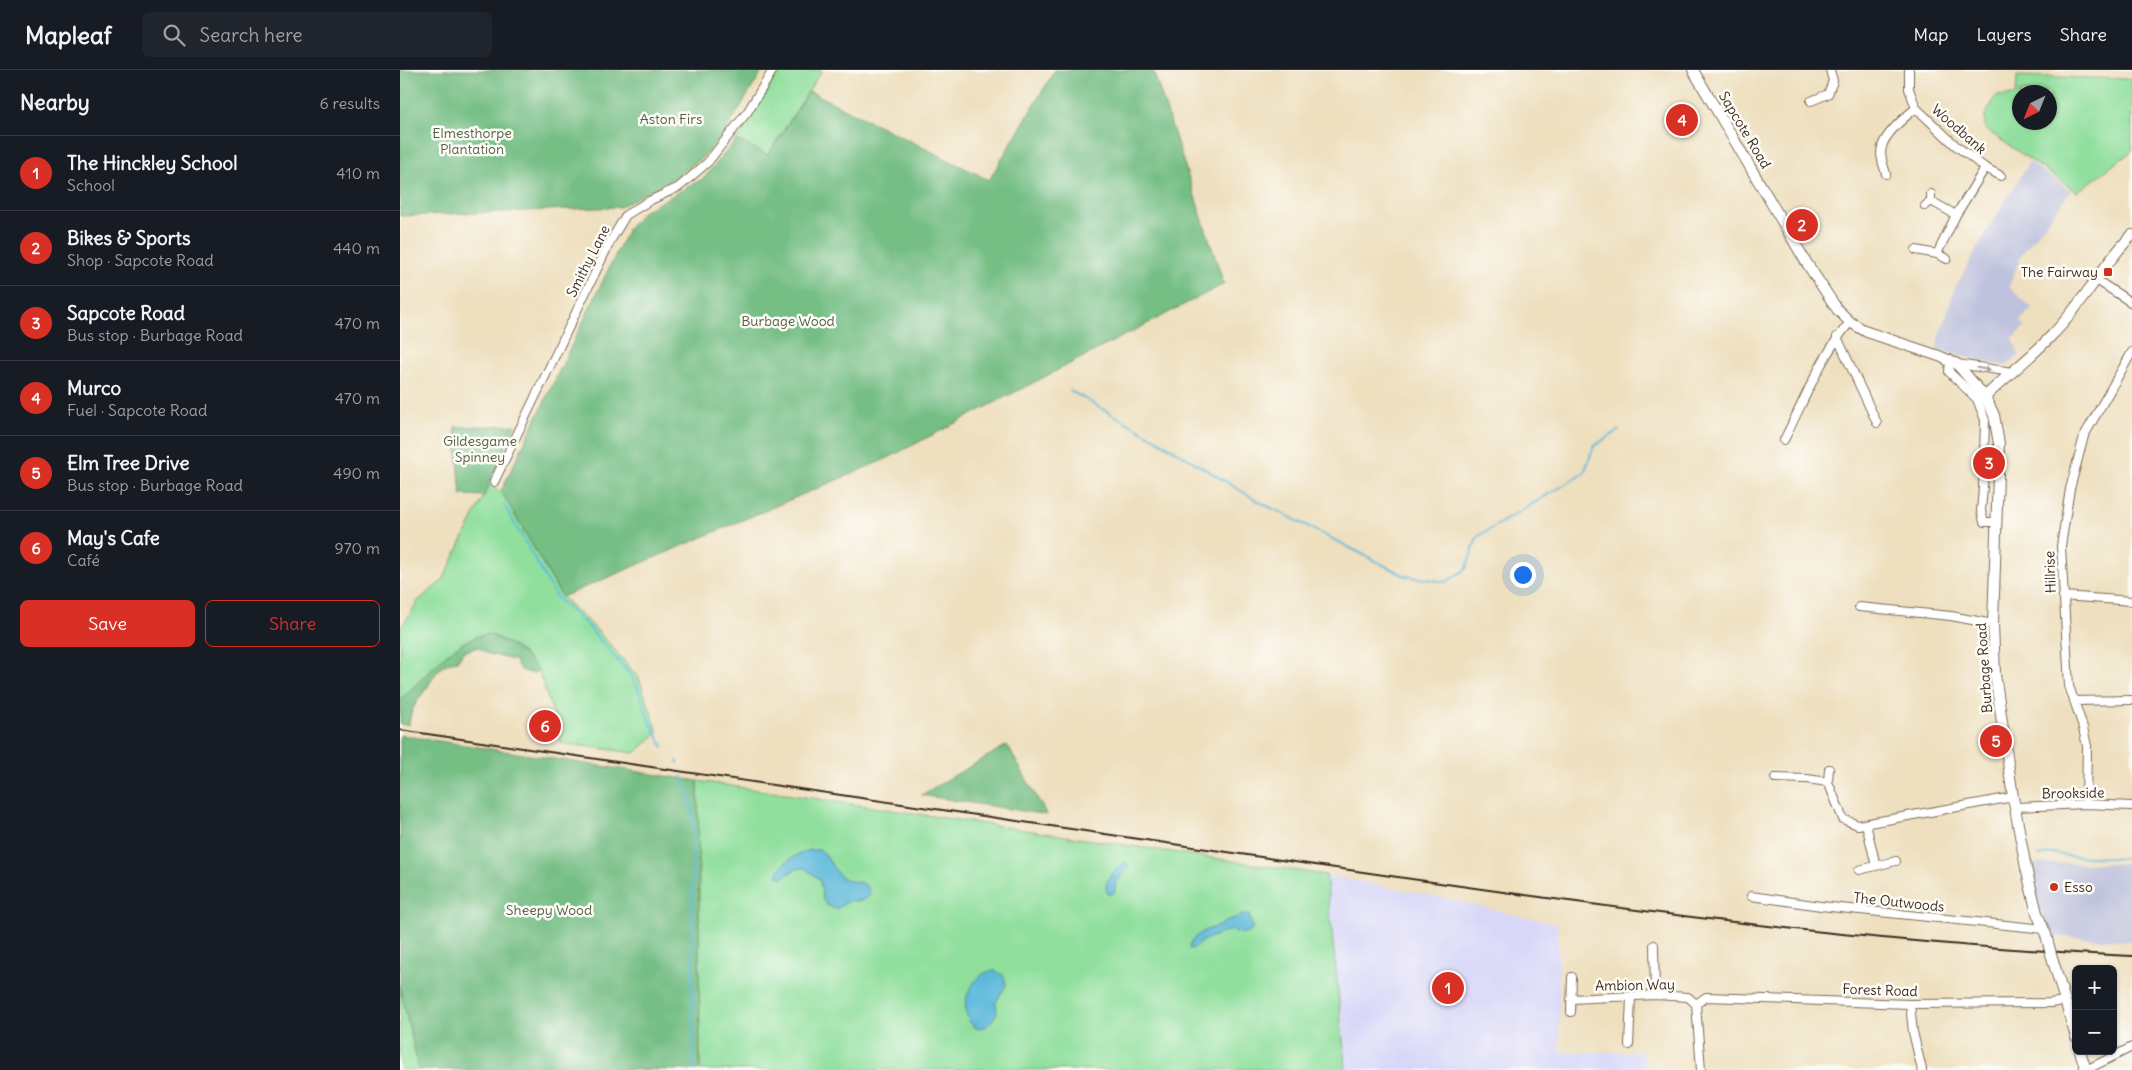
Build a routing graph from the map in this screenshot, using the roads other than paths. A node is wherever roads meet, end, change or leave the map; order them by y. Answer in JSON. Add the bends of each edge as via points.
{"nodes":[{"id":1,"x":773,"y":70,"type":"edge"},
{"id":2,"x":1694,"y":70,"type":"edge"},
{"id":3,"x":1830,"y":70,"type":"edge"},
{"id":4,"x":1909,"y":70,"type":"edge"},
{"id":5,"x":1812,"y":101,"type":"dead end"},
{"id":6,"x":1916,"y":108,"type":"junction"},
{"id":7,"x":1985,"y":168,"type":"junction"},
{"id":8,"x":1886,"y":174,"type":"dead end"},
{"id":9,"x":2001,"y":176,"type":"dead end"},
{"id":10,"x":1929,"y":200,"type":"dead end"},
{"id":11,"x":1956,"y":215,"type":"junction"},
{"id":12,"x":2132,"y":235,"type":"edge"},
{"id":13,"x":1916,"y":250,"type":"dead end"},
{"id":14,"x":1937,"y":254,"type":"junction"},
{"id":15,"x":1947,"y":259,"type":"dead end"},
{"id":16,"x":2095,"y":279,"type":"junction"},
{"id":17,"x":2132,"y":303,"type":"edge"},
{"id":18,"x":1850,"y":322,"type":"junction"},
{"id":19,"x":1837,"y":337,"type":"junction"},
{"id":20,"x":2132,"y":352,"type":"edge"},
{"id":21,"x":1953,"y":362,"type":"junction"},
{"id":22,"x":2012,"y":372,"type":"junction"},
{"id":23,"x":1985,"y":396,"type":"junction"},
{"id":24,"x":1877,"y":423,"type":"dead end"},
{"id":25,"x":1784,"y":440,"type":"dead end"},
{"id":26,"x":494,"y":482,"type":"dead end"},
{"id":27,"x":1997,"y":522,"type":"junction"},
{"id":28,"x":2063,"y":596,"type":"junction"},
{"id":29,"x":2132,"y":601,"type":"edge"},
{"id":30,"x":1859,"y":607,"type":"dead end"},
{"id":31,"x":1993,"y":624,"type":"junction"},
{"id":32,"x":2132,"y":700,"type":"edge"},
{"id":33,"x":2074,"y":701,"type":"junction"},
{"id":34,"x":1829,"y":769,"type":"dead end"},
{"id":35,"x":1775,"y":778,"type":"dead end"},
{"id":36,"x":1828,"y":782,"type":"junction"},
{"id":37,"x":2014,"y":802,"type":"junction"},
{"id":38,"x":2086,"y":804,"type":"junction"},
{"id":39,"x":2132,"y":806,"type":"edge"},
{"id":40,"x":1866,"y":824,"type":"junction"},
{"id":41,"x":1896,"y":861,"type":"dead end"},
{"id":42,"x":1876,"y":866,"type":"junction"},
{"id":43,"x":1859,"y":870,"type":"dead end"},
{"id":44,"x":1751,"y":896,"type":"dead end"},
{"id":45,"x":2045,"y":932,"type":"junction"},
{"id":46,"x":1654,"y":945,"type":"dead end"},
{"id":47,"x":1572,"y":977,"type":"dead end"},
{"id":48,"x":1655,"y":995,"type":"junction"},
{"id":49,"x":1632,"y":998,"type":"junction"},
{"id":50,"x":1571,"y":999,"type":"junction"},
{"id":51,"x":2065,"y":1001,"type":"junction"},
{"id":52,"x":1696,"y":1004,"type":"junction"},
{"id":53,"x":1910,"y":1004,"type":"junction"},
{"id":54,"x":1571,"y":1012,"type":"dead end"},
{"id":55,"x":2072,"y":1024,"type":"edge"},
{"id":56,"x":1629,"y":1045,"type":"dead end"},
{"id":57,"x":2132,"y":1047,"type":"edge"},
{"id":58,"x":2081,"y":1055,"type":"edge"},
{"id":59,"x":1701,"y":1070,"type":"edge"},
{"id":60,"x":1922,"y":1070,"type":"edge"},
{"id":61,"x":2086,"y":1070,"type":"edge"}],
"edges":[{"from":1,"to":26,"type":"street","name":"Smithy Lane","via":[[748,111],[708,162],[679,187],[626,215]]},
{"from":2,"to":18,"type":"main road","name":"Sapcote Road","via":[[1811,270],[1831,301]]},
{"from":3,"to":5,"type":"street","via":[[1833,81],[1828,94]]},
{"from":4,"to":6,"type":"street","via":[[1909,89]]},
{"from":6,"to":7,"type":"street","name":"Woodbank"},
{"from":6,"to":8,"type":"street","via":[[1882,145]]},
{"from":7,"to":9,"type":"street","name":"Woodbank"},
{"from":7,"to":11,"type":"street","name":"Woodbank"},
{"from":10,"to":11,"type":"street"},
{"from":11,"to":14,"type":"street","name":"Woodbank"},
{"from":12,"to":16,"type":"main road"},
{"from":13,"to":14,"type":"street"},
{"from":14,"to":15,"type":"street"},
{"from":16,"to":17,"type":"street"},
{"from":16,"to":22,"type":"main road","via":[[2053,334]]},
{"from":18,"to":19,"type":"street"},
{"from":18,"to":21,"type":"main road","name":"Sapcote Road","via":[[1867,332]]},
{"from":19,"to":24,"type":"street"},
{"from":19,"to":25,"type":"street"},
{"from":20,"to":28,"type":"street","name":"Hillrise","via":[[2084,436],[2070,489],[2061,546]]},
{"from":21,"to":22,"type":"street","one_way":true},
{"from":21,"to":23,"type":"main road"},
{"from":21,"to":27,"type":"street","via":[[1949,372],[1977,399],[1985,420],[1981,511],[1984,522]]},
{"from":22,"to":23,"type":"main road"},
{"from":23,"to":27,"type":"main road","name":"Burbage Road","via":[[1994,415],[1999,444]]},
{"from":27,"to":31,"type":"main road","name":"Burbage Road"},
{"from":28,"to":29,"type":"street"},
{"from":28,"to":33,"type":"street","name":"Hillrise","via":[[2069,686]]},
{"from":30,"to":31,"type":"street","via":[[1951,616]]},
{"from":31,"to":37,"type":"main road","name":"Burbage Road","via":[[1995,674]]},
{"from":32,"to":33,"type":"street"},
{"from":33,"to":38,"type":"street","name":"Hillrise","via":[[2087,746]]},
{"from":34,"to":36,"type":"street"},
{"from":35,"to":36,"type":"street"},
{"from":36,"to":40,"type":"street","via":[[1843,819],[1858,825]]},
{"from":37,"to":38,"type":"street","name":"Brookside"},
{"from":37,"to":40,"type":"street","name":"Brookside"},
{"from":37,"to":45,"type":"main road","name":"Burbage Road","via":[[2026,868]]},
{"from":38,"to":39,"type":"street","name":"Brookside"},
{"from":40,"to":42,"type":"street"},
{"from":41,"to":42,"type":"street"},
{"from":42,"to":43,"type":"street"},
{"from":44,"to":45,"type":"street","name":"The Outwoods"},
{"from":45,"to":51,"type":"main road","name":"Burbage Road","bridge":true},
{"from":46,"to":48,"type":"street"},
{"from":47,"to":50,"type":"street"},
{"from":48,"to":49,"type":"street","name":"Ambion Way"},
{"from":48,"to":52,"type":"street","name":"Ambion Way","via":[[1688,997]]},
{"from":49,"to":50,"type":"street","name":"Ambion Way"},
{"from":49,"to":56,"type":"street"},
{"from":50,"to":54,"type":"street"},
{"from":51,"to":53,"type":"street","name":"Forest Road"},
{"from":51,"to":55,"type":"main road","name":"Burbage Road"},
{"from":52,"to":53,"type":"street","name":"Forest Road","via":[[1706,997]]},
{"from":52,"to":59,"type":"street"},
{"from":53,"to":60,"type":"street"},
{"from":57,"to":61,"type":"street"},
{"from":58,"to":61,"type":"main road"}]}
